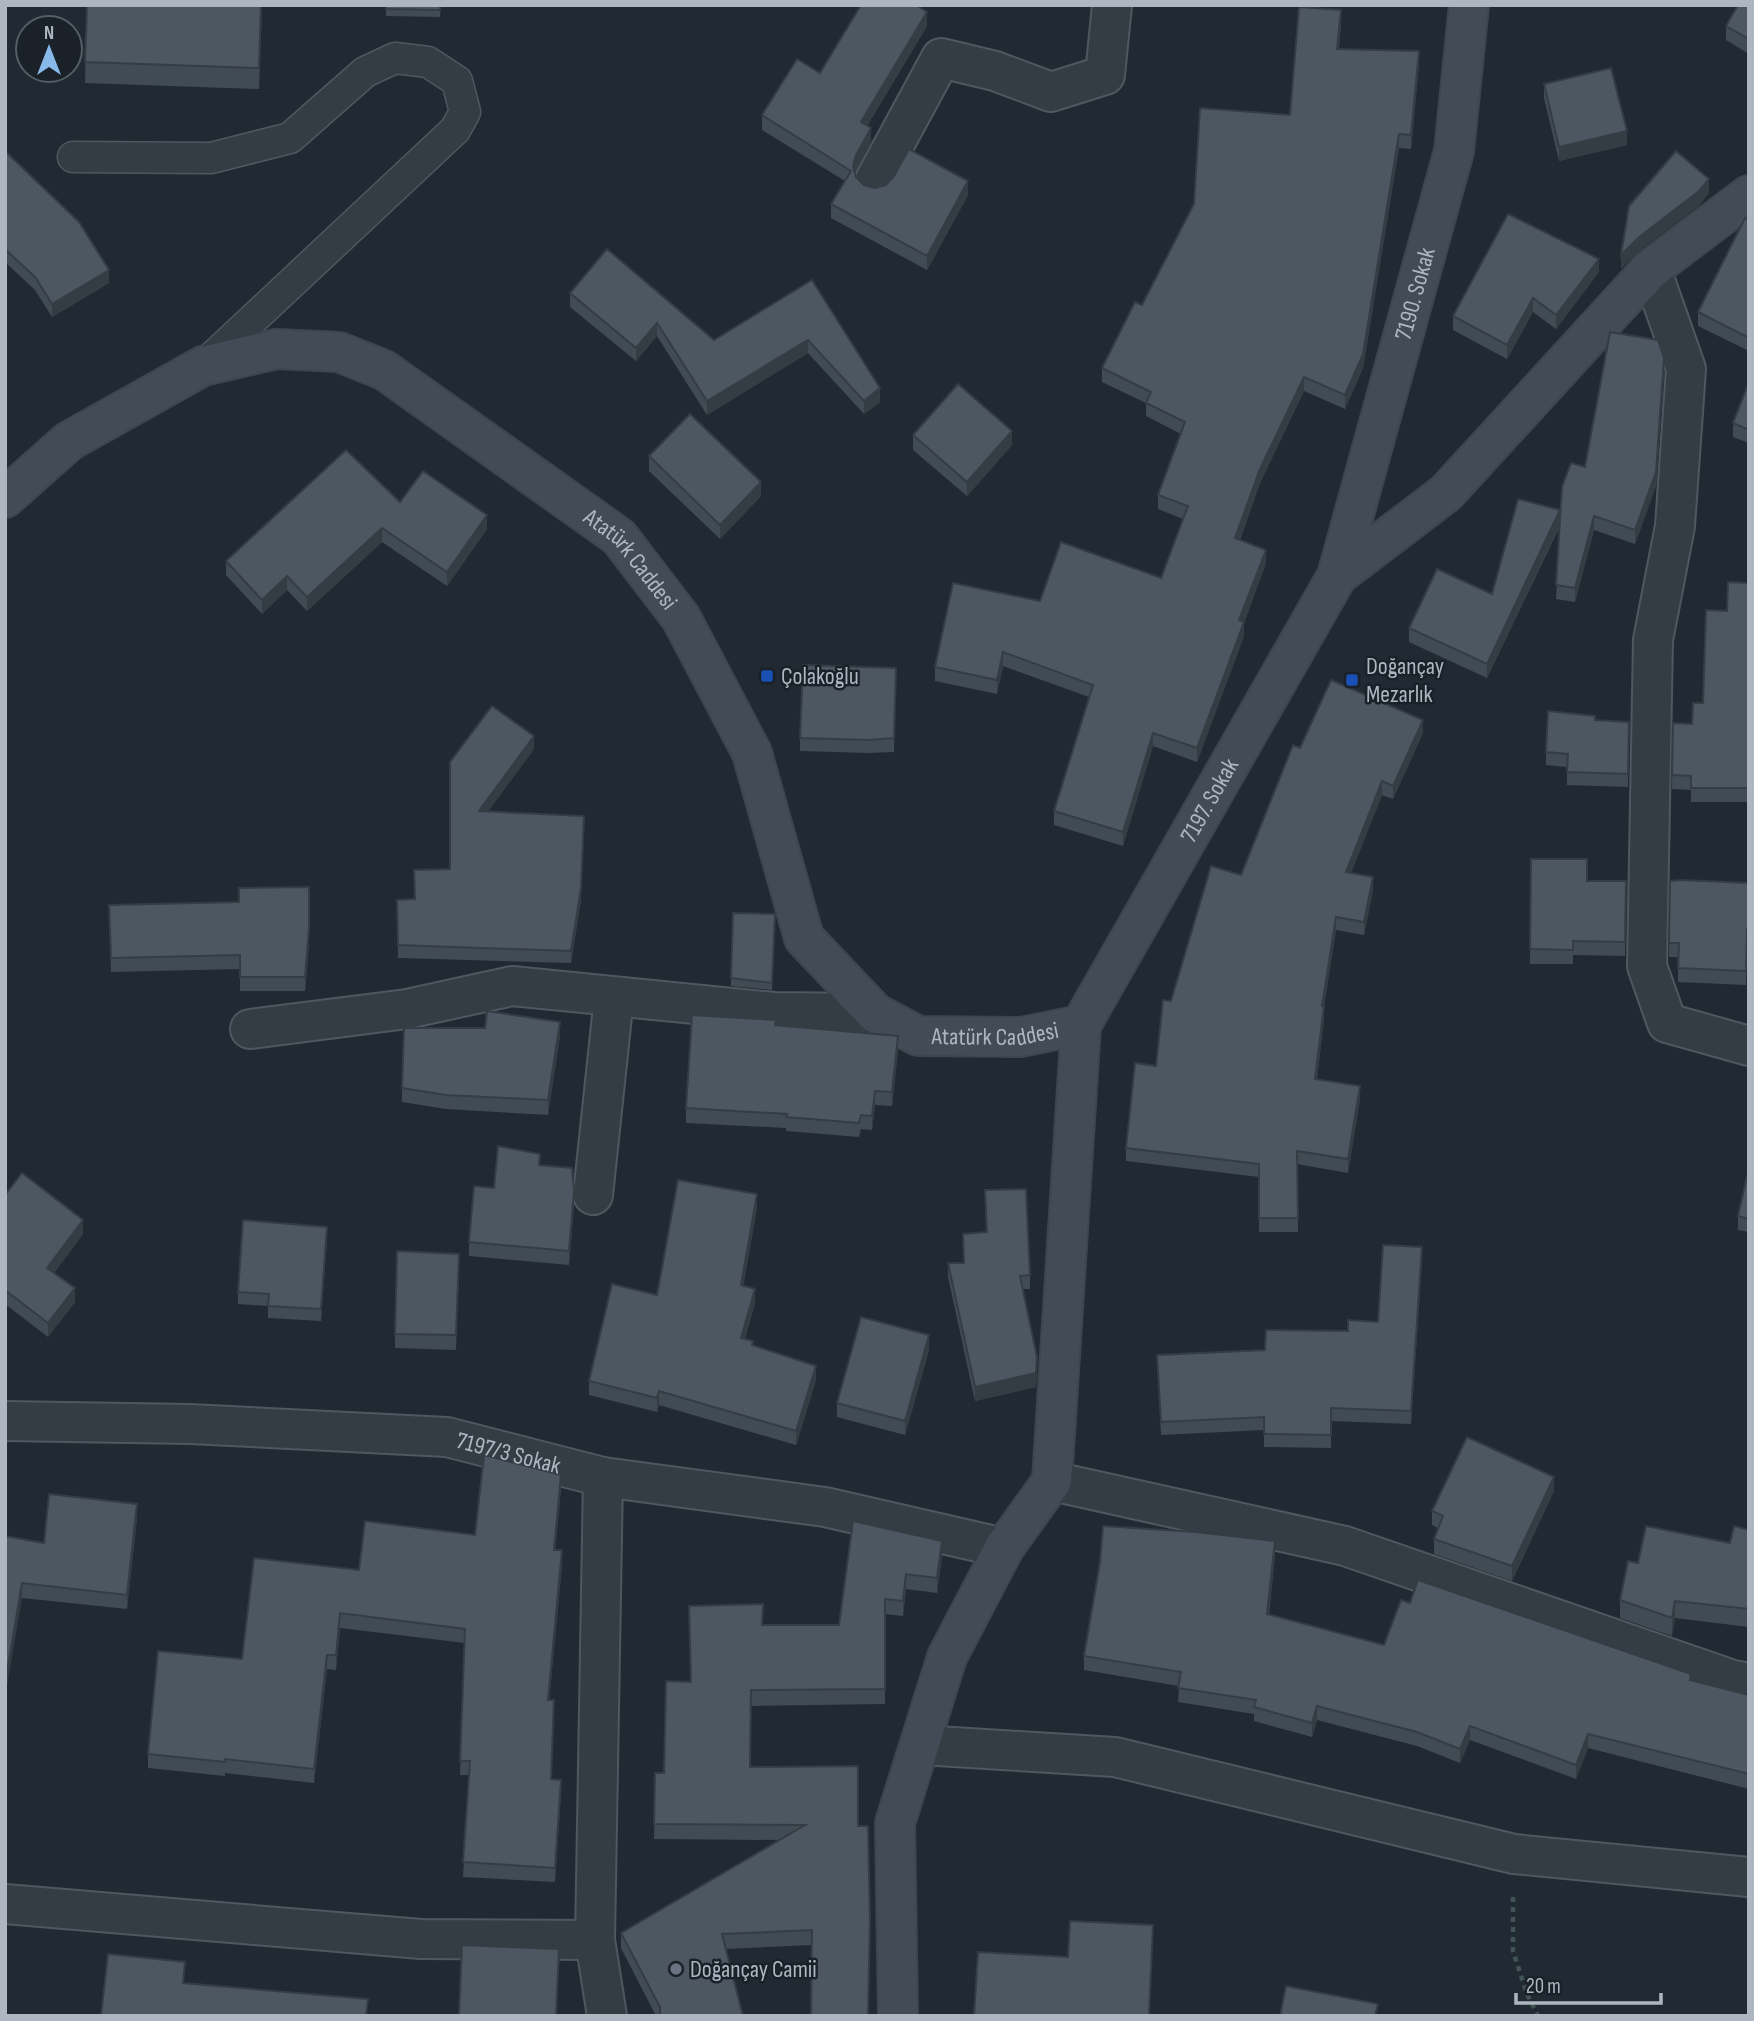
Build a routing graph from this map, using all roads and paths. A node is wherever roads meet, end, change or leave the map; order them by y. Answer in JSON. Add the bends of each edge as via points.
{"nodes":[{"id":1,"x":1112,"y":5,"type":"edge"},
{"id":2,"x":1469,"y":5,"type":"edge"},
{"id":3,"x":73,"y":157,"type":"dead end"},
{"id":4,"x":875,"y":180,"type":"dead end"},
{"id":5,"x":1749,"y":195,"type":"edge"},
{"id":6,"x":1651,"y":269,"type":"junction"},
{"id":7,"x":203,"y":366,"type":"junction"},
{"id":8,"x":5,"y":498,"type":"edge"},
{"id":9,"x":1337,"y":576,"type":"junction"},
{"id":10,"x":614,"y":997,"type":"junction"},
{"id":11,"x":875,"y":1013,"type":"junction"},
{"id":12,"x":1081,"y":1025,"type":"junction"},
{"id":13,"x":250,"y":1029,"type":"dead end"},
{"id":14,"x":1749,"y":1046,"type":"edge"},
{"id":15,"x":593,"y":1195,"type":"dead end"},
{"id":16,"x":5,"y":1421,"type":"edge"},
{"id":17,"x":603,"y":1477,"type":"junction"},
{"id":18,"x":1052,"y":1481,"type":"junction"},
{"id":19,"x":1004,"y":1548,"type":"junction"},
{"id":20,"x":1749,"y":1683,"type":"edge"},
{"id":21,"x":921,"y":1745,"type":"junction"},
{"id":22,"x":1514,"y":1854,"type":"junction"},
{"id":23,"x":1749,"y":1877,"type":"edge"},
{"id":24,"x":5,"y":1904,"type":"edge"},
{"id":25,"x":595,"y":1940,"type":"junction"},
{"id":26,"x":901,"y":2009,"type":"edge"},
{"id":27,"x":607,"y":2016,"type":"edge"},
{"id":28,"x":1538,"y":2016,"type":"edge"}],
"edges":[{"from":1,"to":4,"type":"street","via":[[1105,75],[1051,92],[995,71],[941,58]]},
{"from":2,"to":9,"type":"street","name":"7190. Sokak","via":[[1454,151]]},
{"from":3,"to":7,"type":"lane","via":[[211,158],[290,138],[365,72],[395,58],[428,62],[457,81],[465,112],[455,130]]},
{"from":5,"to":6,"type":"street"},
{"from":6,"to":9,"type":"street","via":[[1446,493]]},
{"from":6,"to":14,"type":"street","via":[[1686,369],[1675,526],[1653,640],[1647,966],[1667,1023]]},
{"from":7,"to":8,"type":"street","name":"Atatürk Caddesi","via":[[69,442]]},
{"from":7,"to":11,"type":"street","name":"Atatürk Caddesi","via":[[276,349],[339,352],[384,370],[619,537],[681,618],[752,752],[804,938]]},
{"from":9,"to":12,"type":"street","name":"7197. Sokak"},
{"from":10,"to":11,"type":"street","via":[[774,1012]]},
{"from":10,"to":13,"type":"street","via":[[512,986],[407,1009]]},
{"from":10,"to":15,"type":"street"},
{"from":11,"to":12,"type":"street","name":"Atatürk Caddesi","via":[[919,1036],[1021,1037]]},
{"from":12,"to":18,"type":"street"},
{"from":16,"to":17,"type":"street","name":"7197/3 Sokak","via":[[190,1424],[447,1437]]},
{"from":17,"to":19,"type":"street","name":"7197/3 Sokak","via":[[825,1507]]},
{"from":17,"to":25,"type":"street"},
{"from":18,"to":19,"type":"street"},
{"from":18,"to":20,"type":"street","via":[[1345,1546]]},
{"from":19,"to":21,"type":"street","via":[[947,1657]]},
{"from":21,"to":22,"type":"street","via":[[1115,1757]]},
{"from":21,"to":26,"type":"street","via":[[895,1823]]},
{"from":22,"to":23,"type":"street"},
{"from":22,"to":28,"type":"path","via":[[1513,1951]]},
{"from":24,"to":25,"type":"street","via":[[421,1939]]},
{"from":25,"to":27,"type":"street"}]}
